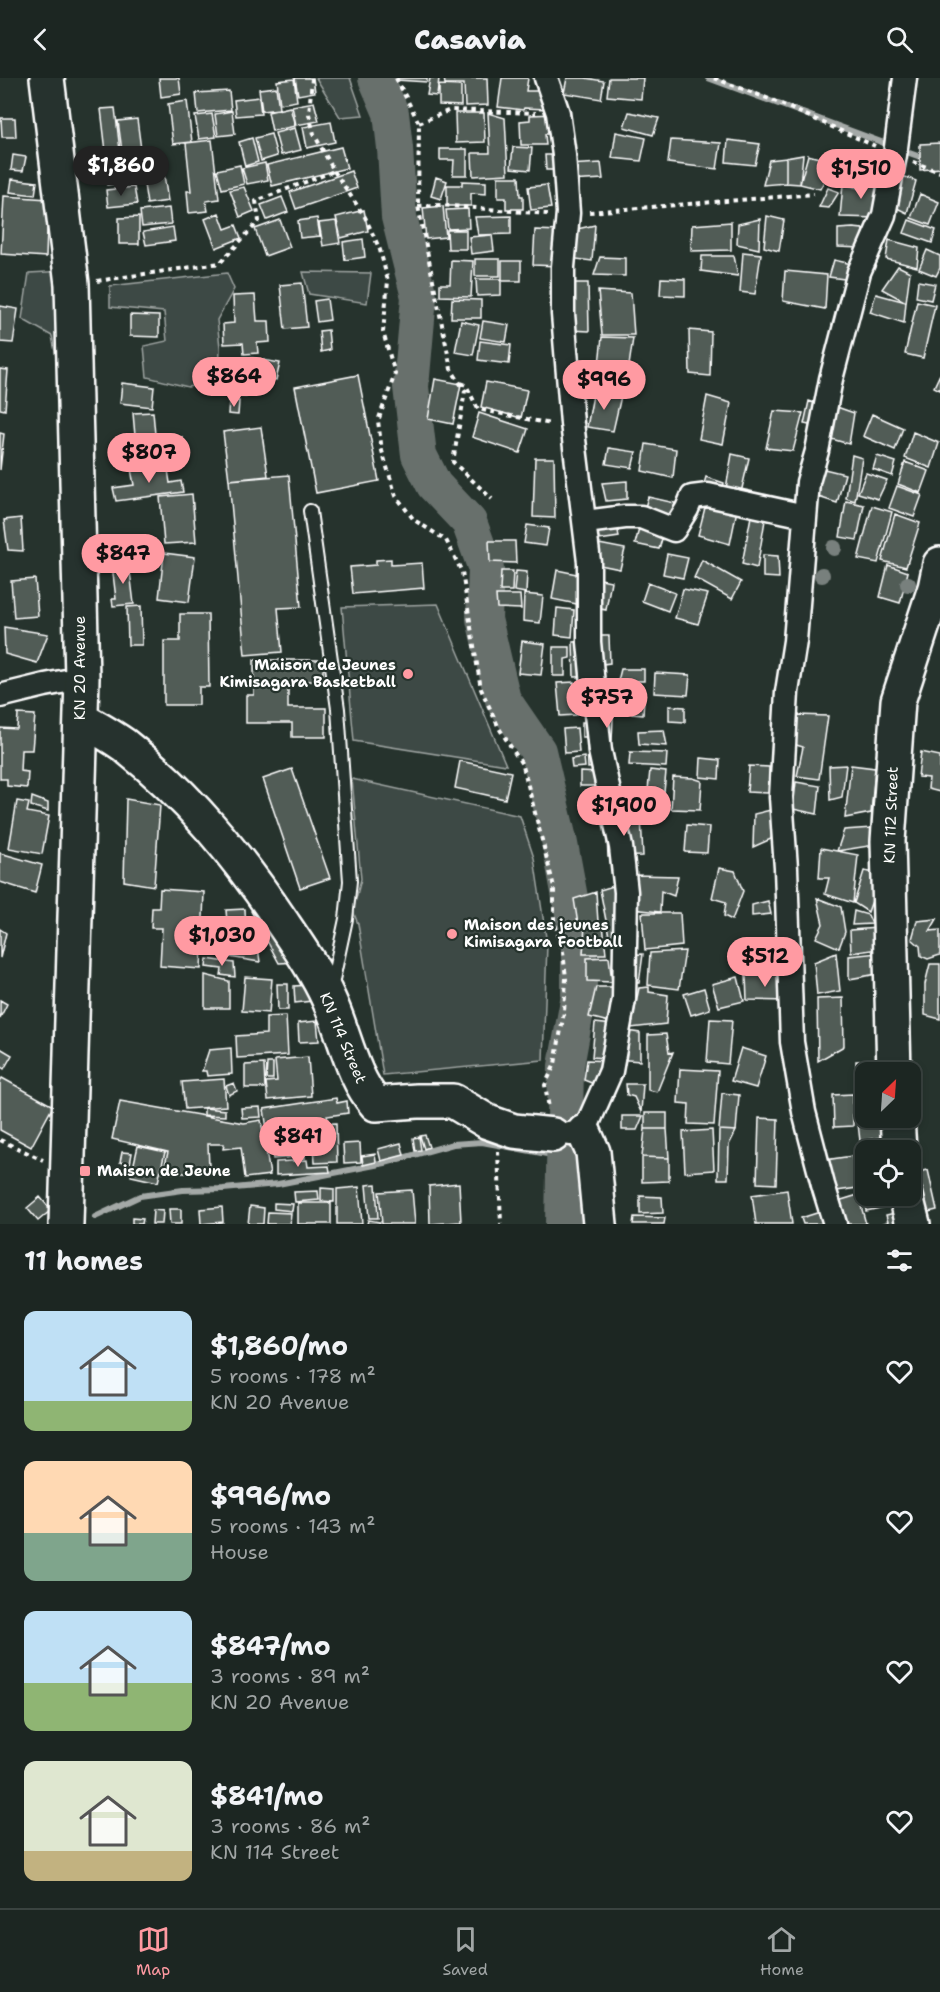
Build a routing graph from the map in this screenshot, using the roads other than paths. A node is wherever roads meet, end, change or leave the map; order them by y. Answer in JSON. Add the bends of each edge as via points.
{"nodes":[{"id":1,"x":46,"y":78,"type":"edge"},
{"id":2,"x":546,"y":78,"type":"edge"},
{"id":3,"x":905,"y":78,"type":"edge"},
{"id":4,"x":310,"y":512,"type":"dead end"},
{"id":5,"x":805,"y":516,"type":"junction"},
{"id":6,"x":585,"y":522,"type":"junction"},
{"id":7,"x":940,"y":564,"type":"edge"},
{"id":8,"x":82,"y":678,"type":"junction"},
{"id":9,"x":0,"y":696,"type":"edge"},
{"id":10,"x":81,"y":719,"type":"junction"},
{"id":11,"x":329,"y":1000,"type":"junction"},
{"id":12,"x":894,"y":1062,"type":"edge"},
{"id":13,"x":568,"y":1134,"type":"junction"},
{"id":14,"x":908,"y":1206,"type":"edge"},
{"id":15,"x":66,"y":1224,"type":"edge"},
{"id":16,"x":600,"y":1224,"type":"edge"},
{"id":17,"x":835,"y":1224,"type":"edge"},
{"id":18,"x":913,"y":1224,"type":"edge"}],
"edges":[{"from":1,"to":8,"type":"street","name":"KN 20 Avenue","via":[[72,284]]},
{"from":2,"to":6,"type":"street","via":[[558,113],[564,155],[568,213],[563,314]]},
{"from":3,"to":5,"type":"street","via":[[884,214],[860,272],[831,379],[808,482]]},
{"from":4,"to":11,"type":"lane","via":[[338,709],[350,881]]},
{"from":5,"to":6,"type":"street","via":[[708,495],[692,497],[674,530],[641,517]]},
{"from":5,"to":17,"type":"street","via":[[781,797],[792,1041],[804,1112]]},
{"from":6,"to":13,"type":"street","via":[[589,642],[600,751],[621,847],[626,903],[624,999],[611,1071]]},
{"from":7,"to":12,"type":"street","name":"KN 112 Street","via":[[898,701],[888,841]]},
{"from":8,"to":9,"type":"street"},
{"from":8,"to":10,"type":"street","name":"KN 20 Avenue"},
{"from":10,"to":11,"type":"street","name":"KN 114 Street","via":[[123,745],[201,815],[256,883]]},
{"from":10,"to":15,"type":"street","name":"KN 20 Avenue"},
{"from":11,"to":13,"type":"street","name":"KN 114 Street","via":[[363,1087],[376,1104],[453,1101],[488,1122],[514,1131]]},
{"from":13,"to":16,"type":"street","via":[[593,1152]]},
{"from":14,"to":18,"type":"street"}]}
